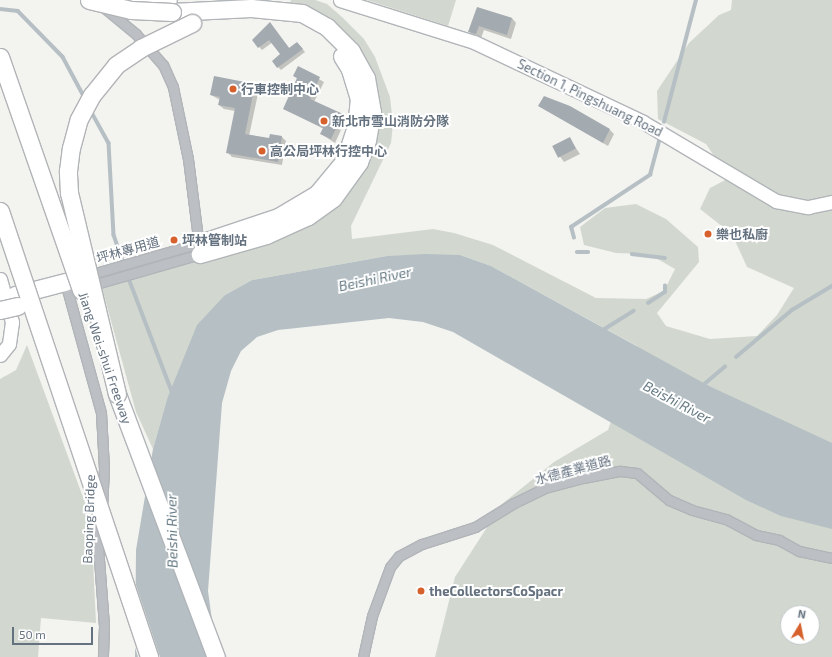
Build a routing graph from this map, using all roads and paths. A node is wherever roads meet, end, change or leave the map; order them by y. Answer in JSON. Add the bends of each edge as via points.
{"nodes":[{"id":1,"x":89,"y":0,"type":"edge"},
{"id":2,"x":97,"y":0,"type":"edge"},
{"id":3,"x":132,"y":0,"type":"edge"},
{"id":4,"x":340,"y":0,"type":"edge"},
{"id":5,"x":171,"y":6,"type":"edge"},
{"id":6,"x":0,"y":57,"type":"edge"},
{"id":7,"x":832,"y":202,"type":"edge"},
{"id":8,"x":0,"y":211,"type":"edge"},
{"id":9,"x":0,"y":240,"type":"edge"},
{"id":10,"x":199,"y":249,"type":"junction"},
{"id":11,"x":0,"y":279,"type":"edge"},
{"id":12,"x":67,"y":287,"type":"junction"},
{"id":13,"x":11,"y":300,"type":"edge"},
{"id":14,"x":0,"y":310,"type":"edge"},
{"id":15,"x":39,"y":333,"type":"junction"},
{"id":16,"x":0,"y":354,"type":"edge"},
{"id":17,"x":117,"y":394,"type":"junction"},
{"id":18,"x":832,"y":558,"type":"edge"},
{"id":19,"x":103,"y":657,"type":"edge"},
{"id":20,"x":149,"y":657,"type":"edge"},
{"id":21,"x":216,"y":657,"type":"edge"},
{"id":22,"x":363,"y":657,"type":"edge"}],
"edges":[{"from":1,"to":5,"type":"highway","bridge":true,"via":[[130,10]]},
{"from":2,"to":10,"type":"street","via":[[136,34],[163,65],[173,87],[186,152]]},
{"from":3,"to":5,"type":"street"},
{"from":4,"to":7,"type":"street","name":"Section 1, Pingshuang Road","via":[[474,42],[643,122],[776,201],[808,207]]},
{"from":5,"to":10,"type":"highway","via":[[251,8],[302,13],[327,27],[351,51],[366,78],[372,112],[367,140],[359,162],[333,198],[308,216],[266,236]]},
{"from":6,"to":17,"type":"highway","name":"Jiang Wei-shui Freeway","bridge":true},
{"from":8,"to":15,"type":"highway","bridge":true},
{"from":9,"to":15,"type":"highway","bridge":true},
{"from":10,"to":12,"type":"street","name":"坪林專用道","via":[[98,284]]},
{"from":10,"to":12,"type":"street","name":"坪林專用道","via":[[156,255],[94,273]]},
{"from":10,"to":17,"type":"highway","bridge":true,"via":[[278,217],[317,194],[345,160],[356,127],[359,99],[350,69],[335,44],[316,29],[294,21],[265,18],[192,23],[141,48],[116,65],[92,95],[71,148],[69,193]]},
{"from":11,"to":16,"type":"street","via":[[12,322],[9,344]]},
{"from":12,"to":13,"type":"highway"},
{"from":12,"to":19,"type":"street","name":"Baoping Bridge","bridge":true,"via":[[101,413],[104,469],[98,546],[104,626]]},
{"from":13,"to":14,"type":"highway","bridge":true},
{"from":15,"to":20,"type":"highway","bridge":true},
{"from":17,"to":21,"type":"highway","name":"Jiang Wei-shui Freeway"},
{"from":18,"to":22,"type":"street","name":"水德產業道路","via":[[799,551],[779,540],[756,535],[726,519],[680,505],[669,500],[637,472],[620,471],[583,478],[545,488],[514,502],[475,527],[422,544],[399,556],[390,567],[372,616]]}]}
